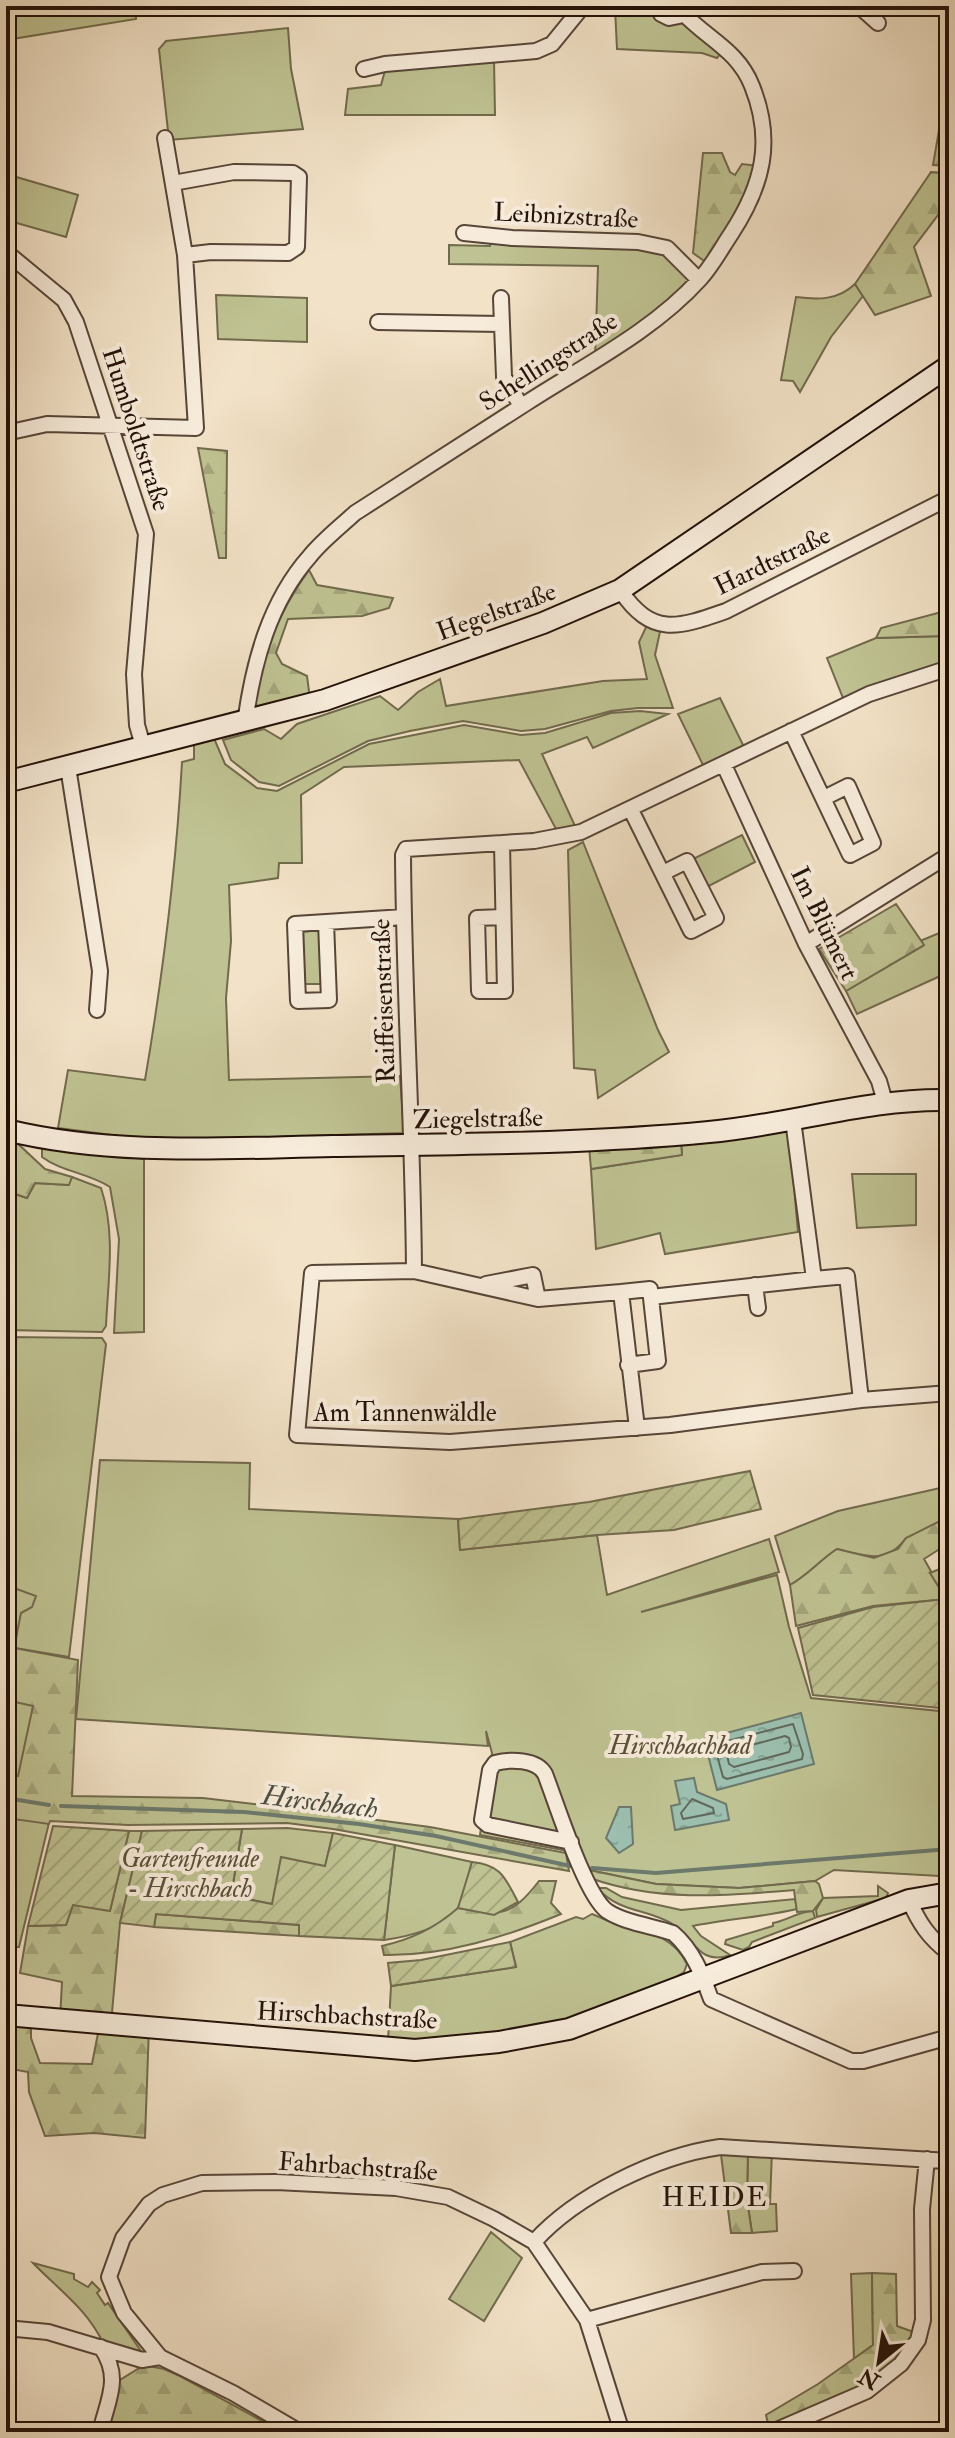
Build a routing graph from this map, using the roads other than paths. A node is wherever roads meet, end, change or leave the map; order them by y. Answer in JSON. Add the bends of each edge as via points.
{"nodes":[{"id":1,"x":583,"y":6,"type":"edge"},
{"id":2,"x":658,"y":6,"type":"edge"},
{"id":3,"x":859,"y":6,"type":"edge"},
{"id":4,"x":683,"y":9,"type":"edge"},
{"id":5,"x":878,"y":23,"type":"dead end"},
{"id":6,"x":364,"y":69,"type":"dead end"},
{"id":7,"x":165,"y":138,"type":"dead end"},
{"id":8,"x":173,"y":183,"type":"junction"},
{"id":9,"x":464,"y":233,"type":"dead end"},
{"id":10,"x":6,"y":252,"type":"edge"},
{"id":11,"x":185,"y":255,"type":"junction"},
{"id":12,"x":699,"y":280,"type":"junction"},
{"id":13,"x":501,"y":298,"type":"dead end"},
{"id":14,"x":378,"y":322,"type":"dead end"},
{"id":15,"x":501,"y":324,"type":"junction"},
{"id":16,"x":949,"y":366,"type":"edge"},
{"id":17,"x":521,"y":406,"type":"junction"},
{"id":18,"x":113,"y":427,"type":"junction"},
{"id":19,"x":6,"y":433,"type":"edge"},
{"id":20,"x":949,"y":498,"type":"edge"},
{"id":21,"x":620,"y":590,"type":"junction"},
{"id":22,"x":949,"y":668,"type":"edge"},
{"id":23,"x":245,"y":723,"type":"junction"},
{"id":24,"x":791,"y":731,"type":"junction"},
{"id":25,"x":143,"y":746,"type":"junction"},
{"id":26,"x":724,"y":765,"type":"junction"},
{"id":27,"x":68,"y":767,"type":"junction"},
{"id":28,"x":6,"y":782,"type":"edge"},
{"id":29,"x":824,"y":798,"type":"junction"},
{"id":30,"x":631,"y":810,"type":"junction"},
{"id":31,"x":502,"y":843,"type":"junction"},
{"id":32,"x":949,"y":855,"type":"edge"},
{"id":33,"x":663,"y":873,"type":"junction"},
{"id":34,"x":404,"y":917,"type":"junction"},
{"id":35,"x":503,"y":917,"type":"junction"},
{"id":36,"x":326,"y":922,"type":"junction"},
{"id":37,"x":806,"y":944,"type":"junction"},
{"id":38,"x":97,"y":1010,"type":"dead end"},
{"id":39,"x":949,"y":1100,"type":"edge"},
{"id":40,"x":885,"y":1102,"type":"junction"},
{"id":41,"x":793,"y":1120,"type":"junction"},
{"id":42,"x":6,"y":1130,"type":"edge"},
{"id":43,"x":414,"y":1145,"type":"junction"},
{"id":44,"x":414,"y":1271,"type":"junction"},
{"id":45,"x":814,"y":1279,"type":"junction"},
{"id":46,"x":482,"y":1285,"type":"junction"},
{"id":47,"x":755,"y":1285,"type":"junction"},
{"id":48,"x":621,"y":1292,"type":"junction"},
{"id":49,"x":651,"y":1297,"type":"junction"},
{"id":50,"x":538,"y":1299,"type":"junction"},
{"id":51,"x":758,"y":1308,"type":"dead end"},
{"id":52,"x":628,"y":1365,"type":"junction"},
{"id":53,"x":949,"y":1393,"type":"edge"},
{"id":54,"x":861,"y":1400,"type":"junction"},
{"id":55,"x":637,"y":1428,"type":"junction"},
{"id":56,"x":571,"y":1842,"type":"junction"},
{"id":57,"x":949,"y":1893,"type":"edge"},
{"id":58,"x":909,"y":1900,"type":"junction"},
{"id":59,"x":949,"y":1953,"type":"edge"},
{"id":60,"x":703,"y":1978,"type":"junction"},
{"id":61,"x":6,"y":2015,"type":"edge"},
{"id":62,"x":949,"y":2037,"type":"edge"},
{"id":63,"x":927,"y":2159,"type":"junction"},
{"id":64,"x":949,"y":2161,"type":"edge"},
{"id":65,"x":534,"y":2242,"type":"junction"},
{"id":66,"x":794,"y":2271,"type":"dead end"},
{"id":67,"x":587,"y":2320,"type":"junction"},
{"id":68,"x":6,"y":2328,"type":"edge"},
{"id":69,"x":101,"y":2347,"type":"junction"},
{"id":70,"x":160,"y":2357,"type":"junction"},
{"id":71,"x":142,"y":2360,"type":"junction"},
{"id":72,"x":114,"y":2375,"type":"junction"},
{"id":73,"x":100,"y":2432,"type":"edge"},
{"id":74,"x":300,"y":2432,"type":"edge"},
{"id":75,"x":622,"y":2432,"type":"edge"},
{"id":76,"x":772,"y":2432,"type":"edge"}],
"edges":[{"from":1,"to":6,"type":"street","via":[[552,44],[536,51]]},
{"from":2,"to":4,"type":"street","name":"Schellingstraße","via":[[669,18]]},
{"from":3,"to":5,"type":"street"},
{"from":4,"to":12,"type":"street","name":"Schellingstraße","via":[[693,25],[732,53],[751,83],[762,118],[763,170],[744,214]]},
{"from":7,"to":8,"type":"street"},
{"from":8,"to":11,"type":"street"},
{"from":8,"to":11,"type":"street","via":[[234,172],[299,177],[297,247],[288,253]]},
{"from":9,"to":12,"type":"street","name":"Leibnizstraße","via":[[638,242],[667,248]]},
{"from":10,"to":18,"type":"street","name":"Humboldtstraße","via":[[64,300]]},
{"from":11,"to":18,"type":"street","via":[[196,428]]},
{"from":12,"to":17,"type":"street","name":"Schellingstraße","via":[[609,353]]},
{"from":13,"to":15,"type":"street"},
{"from":14,"to":15,"type":"street"},
{"from":15,"to":17,"type":"street","via":[[504,377]]},
{"from":16,"to":21,"type":"street","name":"Hegelstraße"},
{"from":17,"to":23,"type":"street","name":"Schellingstraße","via":[[355,513],[308,558],[283,594],[262,642]]},
{"from":18,"to":19,"type":"street","via":[[47,424]]},
{"from":18,"to":25,"type":"street","name":"Humboldtstraße","via":[[146,534],[134,674]]},
{"from":20,"to":21,"type":"street","name":"Hardtstraße","via":[[699,620],[648,621]]},
{"from":21,"to":23,"type":"street","name":"Hegelstraße","via":[[352,691]]},
{"from":22,"to":24,"type":"street","via":[[856,700]]},
{"from":23,"to":25,"type":"street","name":"Hegelstraße"},
{"from":24,"to":26,"type":"street"},
{"from":24,"to":29,"type":"street"},
{"from":25,"to":27,"type":"street","name":"Hegelstraße"},
{"from":26,"to":30,"type":"street"},
{"from":26,"to":37,"type":"street","name":"Im Blümert"},
{"from":27,"to":28,"type":"street","name":"Hegelstraße"},
{"from":27,"to":38,"type":"street","via":[[100,971]]},
{"from":29,"to":29,"type":"street","via":[[848,786],[873,843],[850,855]]},
{"from":30,"to":31,"type":"street","via":[[581,832]]},
{"from":30,"to":33,"type":"street"},
{"from":31,"to":34,"type":"street","name":"Raiffeisenstraße","via":[[406,849]]},
{"from":31,"to":35,"type":"street"},
{"from":32,"to":37,"type":"street"},
{"from":33,"to":33,"type":"street","via":[[691,931],[716,918],[687,861]]},
{"from":34,"to":36,"type":"street"},
{"from":34,"to":43,"type":"street","name":"Raiffeisenstraße"},
{"from":35,"to":35,"type":"street","via":[[477,918],[479,991],[505,991]]},
{"from":36,"to":36,"type":"street","via":[[329,1000],[298,1001],[295,924]]},
{"from":37,"to":40,"type":"street","name":"Im Blümert","via":[[879,1081]]},
{"from":39,"to":40,"type":"street","name":"Ziegelstraße"},
{"from":40,"to":41,"type":"street","name":"Ziegelstraße"},
{"from":41,"to":43,"type":"street","name":"Ziegelstraße","via":[[565,1142]]},
{"from":41,"to":45,"type":"street"},
{"from":42,"to":43,"type":"street","name":"Ziegelstraße","via":[[144,1149]]},
{"from":43,"to":44,"type":"street"},
{"from":44,"to":46,"type":"street"},
{"from":44,"to":55,"type":"street","name":"Am Tannenwäldle","via":[[312,1273],[297,1435],[450,1442]]},
{"from":45,"to":47,"type":"street"},
{"from":45,"to":54,"type":"street","via":[[847,1276]]},
{"from":46,"to":50,"type":"street"},
{"from":46,"to":50,"type":"street","via":[[533,1275]]},
{"from":47,"to":49,"type":"street"},
{"from":47,"to":51,"type":"street"},
{"from":48,"to":49,"type":"street","via":[[650,1289]]},
{"from":48,"to":50,"type":"street"},
{"from":48,"to":52,"type":"street"},
{"from":49,"to":52,"type":"street","via":[[658,1361]]},
{"from":52,"to":55,"type":"street"},
{"from":53,"to":54,"type":"street","name":"Am Tannenwäldle"},
{"from":54,"to":55,"type":"street","name":"Am Tannenwäldle"},
{"from":56,"to":56,"type":"street","via":[[482,1820],[495,1763],[535,1763],[545,1774]]},
{"from":56,"to":60,"type":"street","via":[[604,1908],[673,1933],[694,1956]]},
{"from":57,"to":58,"type":"street","name":"Hirschbachstraße"},
{"from":58,"to":59,"type":"street","via":[[932,1940]]},
{"from":58,"to":60,"type":"street","name":"Hirschbachstraße"},
{"from":60,"to":61,"type":"street","name":"Hirschbachstraße","via":[[569,2029],[415,2050]]},
{"from":60,"to":62,"type":"street","via":[[711,1999],[851,2061]]},
{"from":63,"to":64,"type":"street"},
{"from":63,"to":65,"type":"street","via":[[700,2150],[612,2183],[551,2223]]},
{"from":63,"to":76,"type":"street","via":[[923,2320],[918,2340],[901,2364],[867,2391]]},
{"from":65,"to":67,"type":"street"},
{"from":65,"to":70,"type":"street","name":"Fahrbachstraße","via":[[448,2197],[421,2190],[202,2183],[149,2204],[123,2238],[109,2277],[124,2313]]},
{"from":66,"to":67,"type":"street","via":[[762,2272]]},
{"from":67,"to":75,"type":"street"},
{"from":68,"to":69,"type":"street","via":[[48,2332]]},
{"from":69,"to":71,"type":"street"},
{"from":69,"to":72,"type":"street"},
{"from":70,"to":71,"type":"street"},
{"from":70,"to":74,"type":"street"},
{"from":71,"to":72,"type":"street"},
{"from":72,"to":73,"type":"street"}]}
